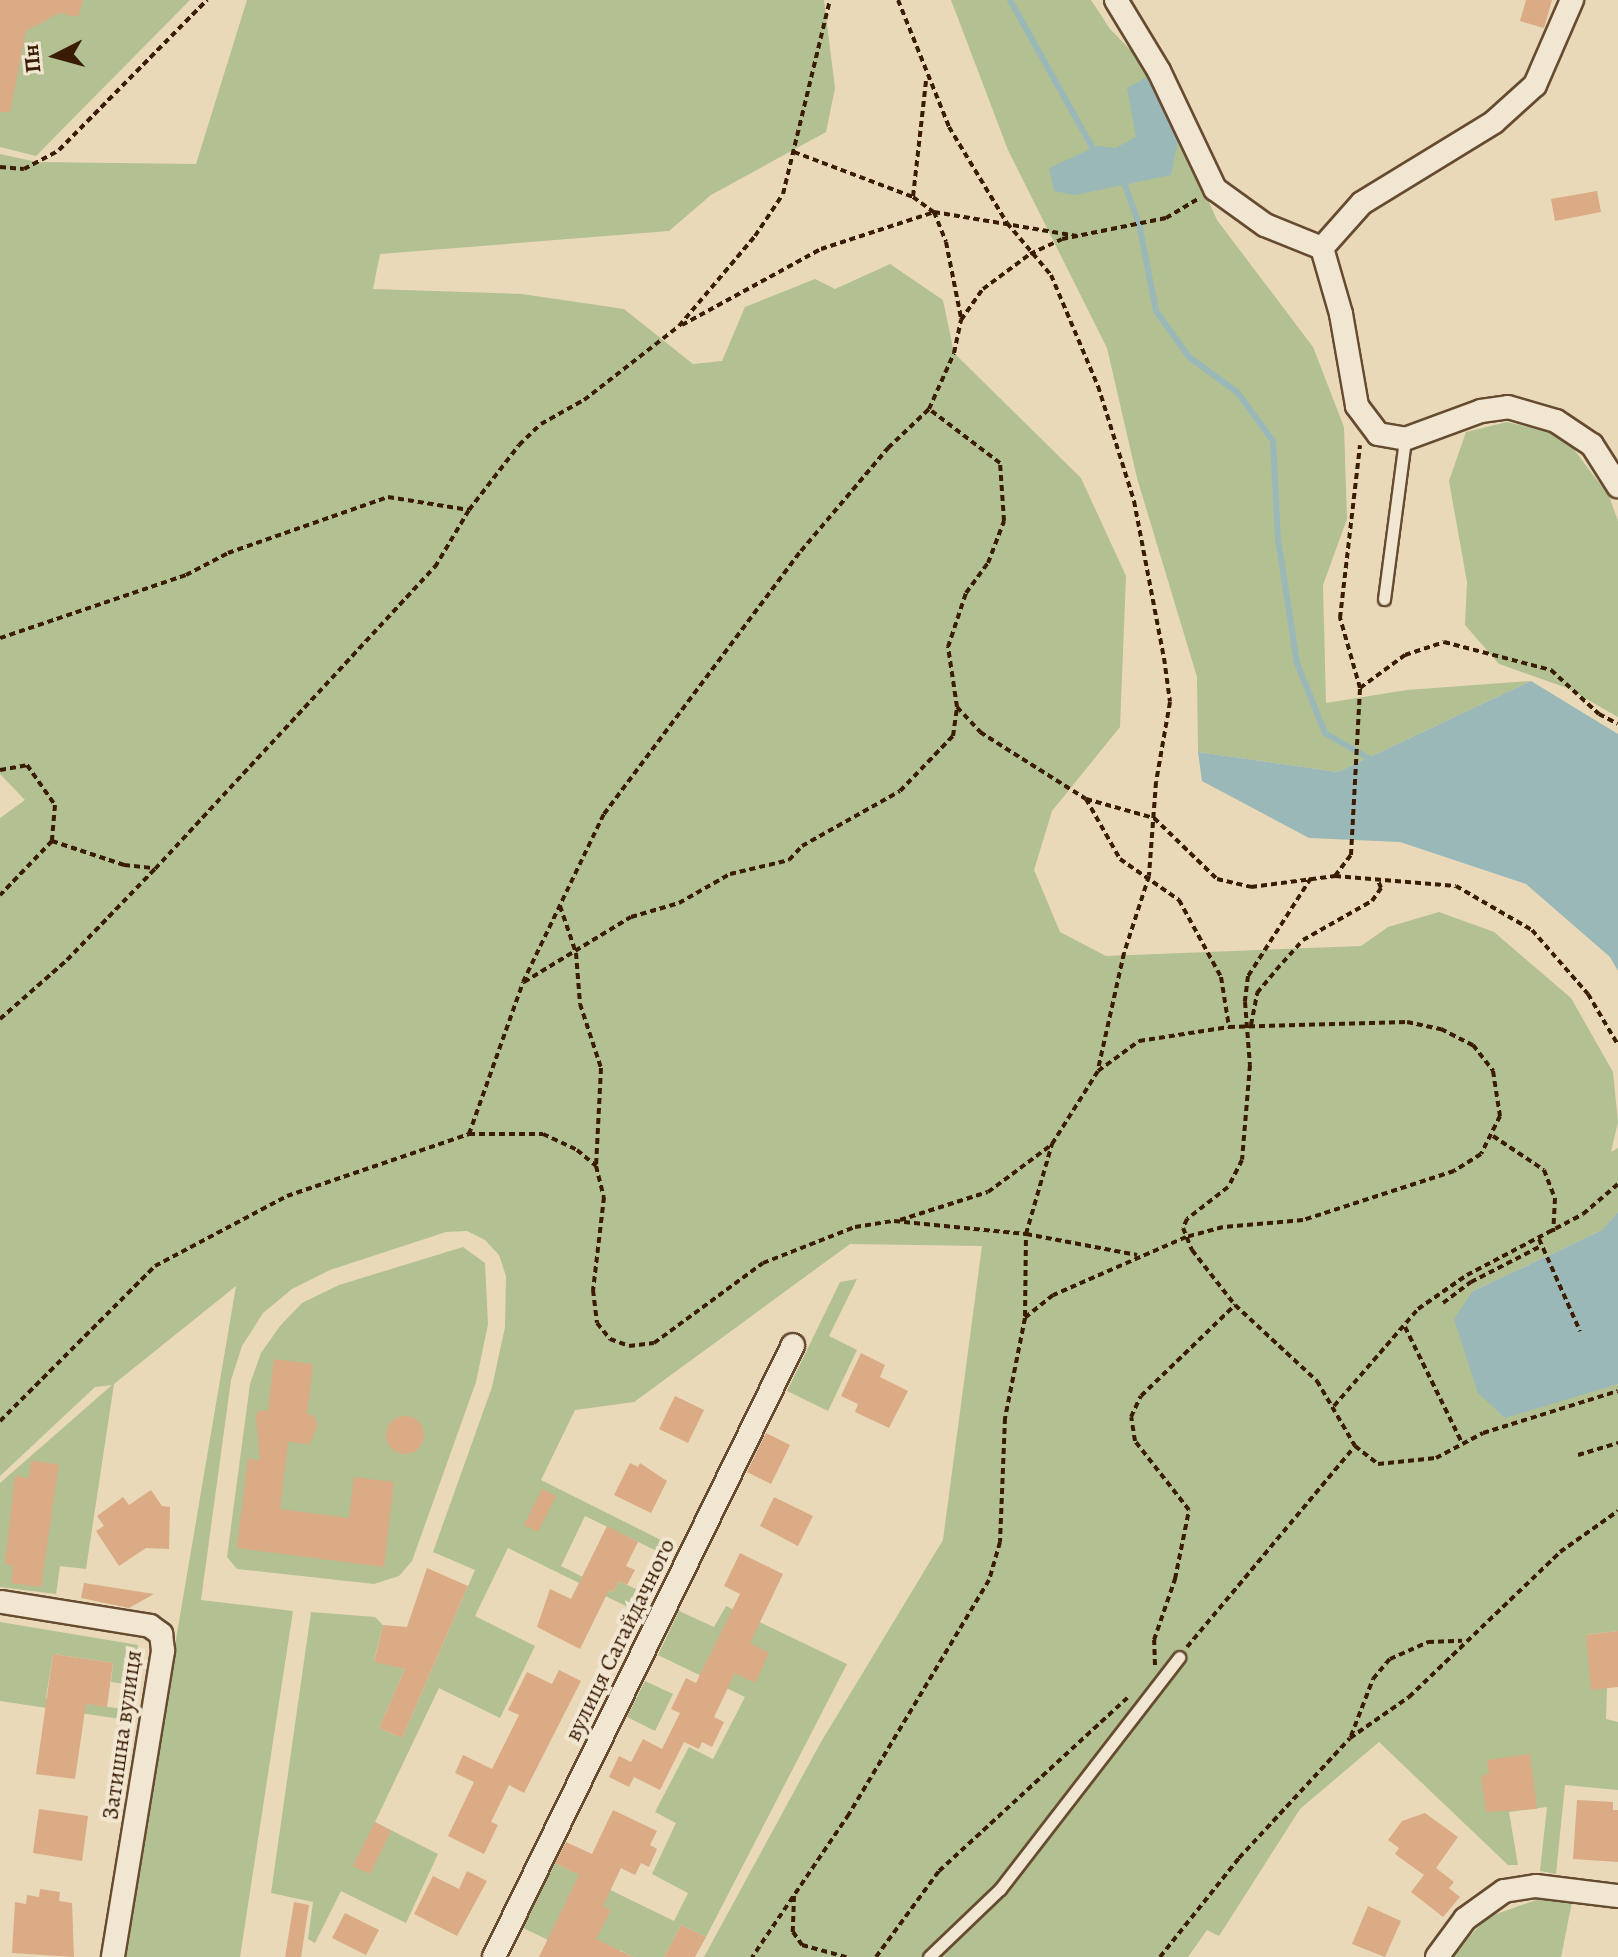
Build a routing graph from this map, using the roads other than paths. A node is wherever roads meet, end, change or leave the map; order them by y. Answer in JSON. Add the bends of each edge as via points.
{"nodes":[{"id":1,"x":1116,"y":0,"type":"edge"},
{"id":2,"x":1572,"y":0,"type":"edge"},
{"id":3,"x":1322,"y":248,"type":"junction"},
{"id":4,"x":1405,"y":439,"type":"junction"},
{"id":5,"x":1618,"y":486,"type":"edge"},
{"id":6,"x":1384,"y":599,"type":"dead end"},
{"id":7,"x":793,"y":1345,"type":"dead end"},
{"id":8,"x":2,"y":1602,"type":"edge"},
{"id":9,"x":1179,"y":1657,"type":"road end"},
{"id":10,"x":1618,"y":1896,"type":"edge"},
{"id":11,"x":113,"y":1957,"type":"edge"},
{"id":12,"x":494,"y":1957,"type":"edge"},
{"id":13,"x":929,"y":1957,"type":"edge"},
{"id":14,"x":1437,"y":1957,"type":"edge"}],
"edges":[{"from":1,"to":3,"type":"street","via":[[1159,71],[1215,189],[1265,225]]},
{"from":2,"to":3,"type":"street","via":[[1535,85],[1494,122],[1405,171],[1362,203]]},
{"from":3,"to":4,"type":"street","via":[[1341,314],[1357,406],[1378,434]]},
{"from":4,"to":5,"type":"street","via":[[1481,411],[1508,407],[1556,421],[1592,445]]},
{"from":4,"to":6,"type":"lane"},
{"from":7,"to":12,"type":"street","name":"вулиця Сагайдачного"},
{"from":8,"to":11,"type":"street","name":"Затишна вулиця","via":[[150,1626],[161,1634],[163,1651]]},
{"from":9,"to":13,"type":"lane","via":[[1000,1889]]},
{"from":10,"to":14,"type":"street","via":[[1536,1886],[1504,1891],[1465,1919]]}]}
